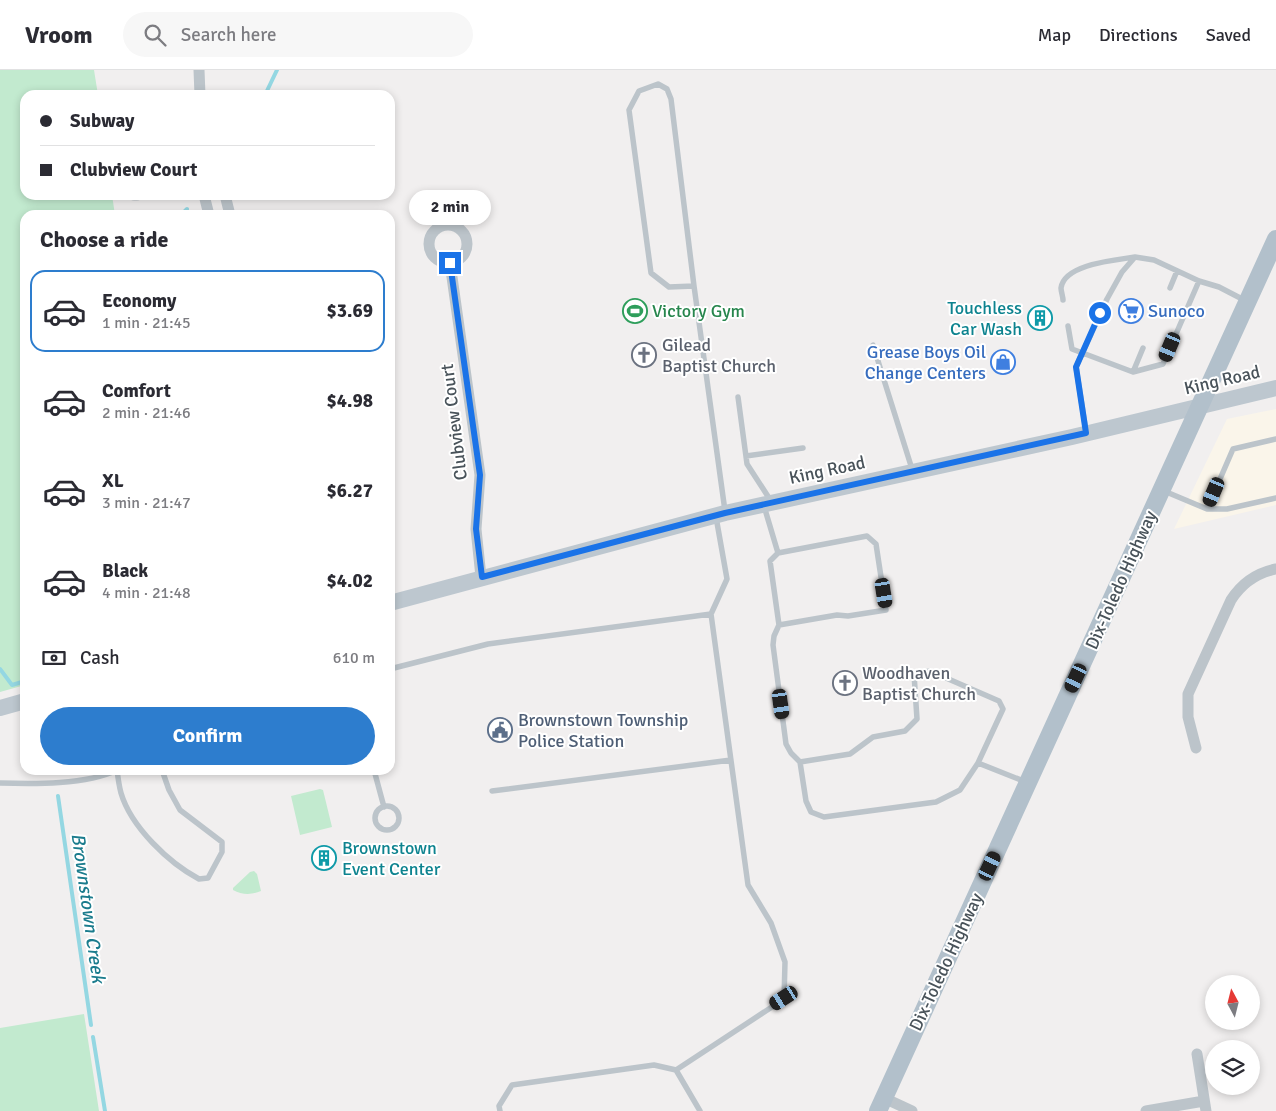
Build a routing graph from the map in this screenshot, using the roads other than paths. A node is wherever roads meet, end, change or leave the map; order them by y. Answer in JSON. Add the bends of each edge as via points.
{"nodes":[{"id":1,"x":199,"y":70,"type":"edge"},
{"id":2,"x":200,"y":90,"type":"edge"},
{"id":3,"x":1276,"y":239,"type":"edge"},
{"id":4,"x":1135,"y":257,"type":"junction"},
{"id":5,"x":450,"y":263,"type":"dead end"},
{"id":6,"x":1178,"y":271,"type":"junction"},
{"id":7,"x":1199,"y":281,"type":"junction"},
{"id":8,"x":694,"y":286,"type":"junction"},
{"id":9,"x":1170,"y":288,"type":"dead end"},
{"id":10,"x":1064,"y":300,"type":"dead end"},
{"id":11,"x":1247,"y":302,"type":"junction"},
{"id":12,"x":1068,"y":326,"type":"dead end"},
{"id":13,"x":873,"y":345,"type":"dead end"},
{"id":14,"x":1143,"y":348,"type":"dead end"},
{"id":15,"x":1082,"y":353,"type":"junction"},
{"id":16,"x":1133,"y":372,"type":"junction"},
{"id":17,"x":1276,"y":388,"type":"edge"},
{"id":18,"x":738,"y":397,"type":"dead end"},
{"id":19,"x":1200,"y":405,"type":"junction"},
{"id":20,"x":1086,"y":433,"type":"junction"},
{"id":21,"x":1276,"y":439,"type":"edge"},
{"id":22,"x":802,"y":448,"type":"dead end"},
{"id":23,"x":746,"y":456,"type":"junction"},
{"id":24,"x":913,"y":471,"type":"junction"},
{"id":25,"x":1162,"y":490,"type":"junction"},
{"id":26,"x":1276,"y":498,"type":"edge"},
{"id":27,"x":768,"y":503,"type":"junction"},
{"id":28,"x":1207,"y":509,"type":"junction"},
{"id":29,"x":721,"y":514,"type":"junction"},
{"id":30,"x":778,"y":553,"type":"junction"},
{"id":31,"x":1276,"y":569,"type":"edge"},
{"id":32,"x":482,"y":577,"type":"junction"},
{"id":33,"x":395,"y":601,"type":"edge"},
{"id":34,"x":712,"y":614,"type":"junction"},
{"id":35,"x":779,"y":625,"type":"junction"},
{"id":36,"x":395,"y":669,"type":"edge"},
{"id":37,"x":20,"y":702,"type":"edge"},
{"id":38,"x":0,"y":708,"type":"edge"},
{"id":39,"x":1196,"y":748,"type":"dead end"},
{"id":40,"x":731,"y":760,"type":"junction"},
{"id":41,"x":800,"y":762,"type":"junction"},
{"id":42,"x":978,"y":763,"type":"junction"},
{"id":43,"x":106,"y":775,"type":"edge"},
{"id":44,"x":118,"y":775,"type":"edge"},
{"id":45,"x":164,"y":775,"type":"edge"},
{"id":46,"x":375,"y":775,"type":"edge"},
{"id":47,"x":1028,"y":782,"type":"junction"},
{"id":48,"x":0,"y":783,"type":"edge"},
{"id":49,"x":492,"y":791,"type":"dead end"},
{"id":50,"x":384,"y":807,"type":"junction"},
{"id":51,"x":1197,"y":1054,"type":"dead end"},
{"id":52,"x":676,"y":1070,"type":"junction"},
{"id":53,"x":881,"y":1104,"type":"edge"},
{"id":54,"x":1205,"y":1106,"type":"edge"},
{"id":55,"x":500,"y":1111,"type":"edge"},
{"id":56,"x":700,"y":1111,"type":"edge"},
{"id":57,"x":912,"y":1111,"type":"edge"},
{"id":58,"x":1146,"y":1111,"type":"edge"}],
"edges":[{"from":1,"to":2,"type":"street"},
{"from":3,"to":11,"type":"main road","name":"Dix-Toledo Highway"},
{"from":4,"to":6,"type":"lane","via":[[1154,260]]},
{"from":4,"to":10,"type":"lane","via":[[1087,266],[1068,275],[1061,288]]},
{"from":4,"to":15,"type":"lane","via":[[1107,298]]},
{"from":5,"to":32,"type":"street","name":"Clubview Court","via":[[480,475],[476,529]]},
{"from":6,"to":7,"type":"lane"},
{"from":6,"to":9,"type":"lane"},
{"from":7,"to":11,"type":"lane","via":[[1219,287]]},
{"from":7,"to":16,"type":"lane","via":[[1163,364]]},
{"from":8,"to":8,"type":"lane","via":[[671,99],[667,89],[658,84],[639,91],[629,110],[651,273],[669,287]]},
{"from":8,"to":29,"type":"lane"},
{"from":11,"to":19,"type":"main road","name":"Dix-Toledo Highway"},
{"from":12,"to":15,"type":"lane","via":[[1072,349]]},
{"from":13,"to":24,"type":"lane"},
{"from":14,"to":16,"type":"lane"},
{"from":15,"to":16,"type":"lane"},
{"from":15,"to":20,"type":"lane","via":[[1076,367]]},
{"from":17,"to":19,"type":"main road","name":"King Road"},
{"from":18,"to":23,"type":"lane"},
{"from":19,"to":20,"type":"main road","name":"King Road"},
{"from":19,"to":25,"type":"main road","name":"Dix-Toledo Highway"},
{"from":20,"to":24,"type":"main road","name":"King Road"},
{"from":21,"to":28,"type":"lane","via":[[1233,449]]},
{"from":22,"to":23,"type":"lane"},
{"from":23,"to":27,"type":"lane"},
{"from":24,"to":27,"type":"main road","name":"King Road"},
{"from":25,"to":28,"type":"lane"},
{"from":25,"to":47,"type":"main road","name":"Dix-Toledo Highway"},
{"from":26,"to":28,"type":"lane","via":[[1227,509]]},
{"from":27,"to":29,"type":"main road","name":"King Road"},
{"from":27,"to":30,"type":"lane"},
{"from":29,"to":32,"type":"main road","name":"King Road"},
{"from":29,"to":34,"type":"lane","via":[[727,578]]},
{"from":30,"to":35,"type":"lane","via":[[770,561]]},
{"from":30,"to":35,"type":"lane","via":[[867,536],[876,544],[886,610]]},
{"from":31,"to":39,"type":"street","via":[[1252,578],[1238,590],[1195,675],[1187,707]]},
{"from":32,"to":33,"type":"main road","name":"King Road"},
{"from":34,"to":36,"type":"lane","via":[[488,644]]},
{"from":34,"to":40,"type":"lane"},
{"from":35,"to":41,"type":"lane","via":[[773,646],[786,744]]},
{"from":37,"to":38,"type":"main road"},
{"from":40,"to":49,"type":"lane"},
{"from":40,"to":52,"type":"lane","via":[[748,885],[771,923],[785,962],[784,998]]},
{"from":41,"to":42,"type":"lane","via":[[806,801],[812,812],[824,817],[936,802],[960,790]]},
{"from":41,"to":42,"type":"lane","via":[[850,754],[873,737],[905,731],[918,720],[914,674],[930,671],[999,701],[1003,709]]},
{"from":42,"to":47,"type":"lane"},
{"from":43,"to":48,"type":"lane","via":[[44,783]]},
{"from":44,"to":45,"type":"lane","via":[[121,794],[133,819],[164,856],[189,874],[199,879],[208,878],[222,852],[222,842],[180,810]]},
{"from":46,"to":50,"type":"lane"},
{"from":47,"to":53,"type":"main road","name":"Dix-Toledo Highway"},
{"from":50,"to":50,"type":"lane","via":[[376,814],[376,822],[380,828],[391,829],[397,824],[397,813]]},
{"from":51,"to":54,"type":"street"},
{"from":52,"to":55,"type":"lane","via":[[654,1065],[512,1085],[499,1106]]},
{"from":52,"to":56,"type":"lane"},
{"from":53,"to":57,"type":"street"},
{"from":54,"to":58,"type":"street"}]}
